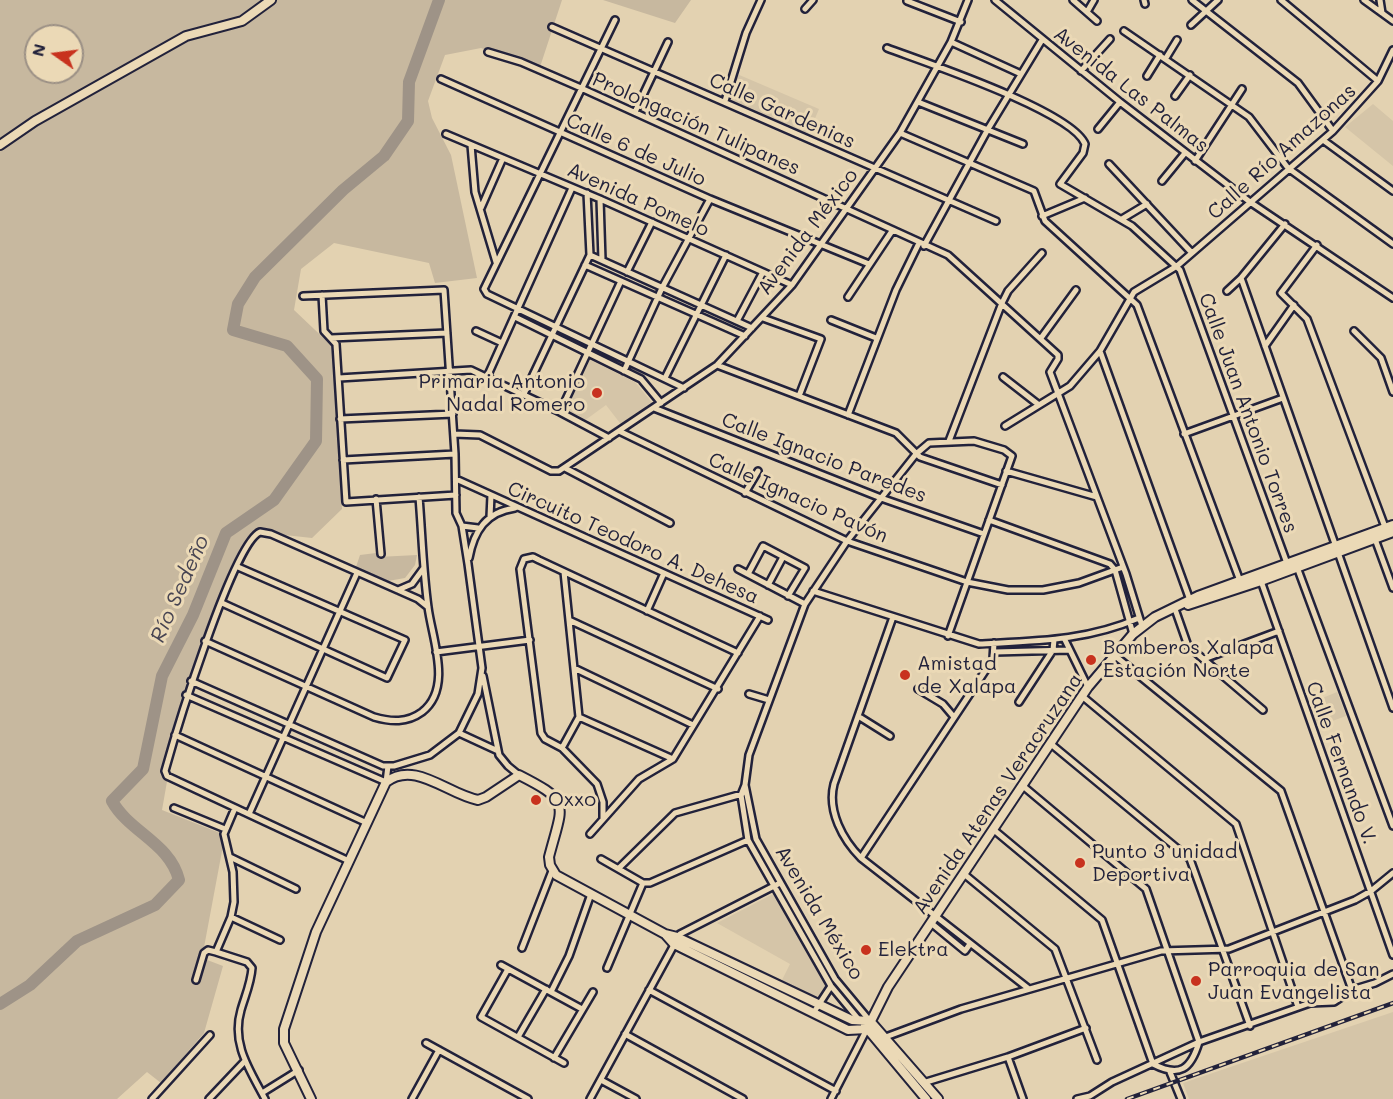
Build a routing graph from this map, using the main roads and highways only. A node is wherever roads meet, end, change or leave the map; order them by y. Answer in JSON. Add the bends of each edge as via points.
{"nodes":[{"id":1,"x":271,"y":0,"type":"edge"},
{"id":2,"x":0,"y":145,"type":"edge"},
{"id":3,"x":1389,"y":526,"type":"edge"},
{"id":4,"x":1393,"y":532,"type":"edge"},
{"id":5,"x":1336,"y":549,"type":"junction"},
{"id":6,"x":1291,"y":567,"type":"junction"},
{"id":7,"x":1188,"y":603,"type":"junction"},
{"id":8,"x":816,"y":1008,"type":"junction"},
{"id":9,"x":868,"y":1025,"type":"junction"},
{"id":10,"x":881,"y":1039,"type":"junction"},
{"id":11,"x":311,"y":1099,"type":"edge"},
{"id":12,"x":926,"y":1099,"type":"edge"},
{"id":13,"x":938,"y":1099,"type":"edge"}],
"edges":[{"from":1,"to":2,"type":"main road","via":[[232,25],[186,36],[35,121]]},
{"from":3,"to":5,"type":"main road","name":"Avenida Atenas Veracruzana"},
{"from":4,"to":5,"type":"main road","name":"Avenida Atenas Veracruzana"},
{"from":5,"to":6,"type":"main road","name":"Avenida Atenas Veracruzana"},
{"from":6,"to":7,"type":"main road","name":"Avenida Atenas Veracruzana"},
{"from":6,"to":7,"type":"main road","name":"Avenida Atenas Veracruzana","via":[[1261,581]]},
{"from":7,"to":9,"type":"main road","name":"Avenida Atenas Veracruzana","via":[[1141,622],[1088,687],[888,987]]},
{"from":8,"to":9,"type":"main road","name":"Avenida México"},
{"from":8,"to":9,"type":"main road","via":[[848,1030]]},
{"from":8,"to":11,"type":"main road","via":[[676,941],[552,871],[549,857],[560,815],[558,801],[549,790],[519,775],[477,800],[419,776],[400,774],[386,782],[313,940],[284,1029],[284,1043]]},
{"from":9,"to":10,"type":"main road","name":"Avenida México"},
{"from":10,"to":12,"type":"main road","name":"Avenida México"},
{"from":10,"to":13,"type":"main road","name":"Avenida México"}]}
